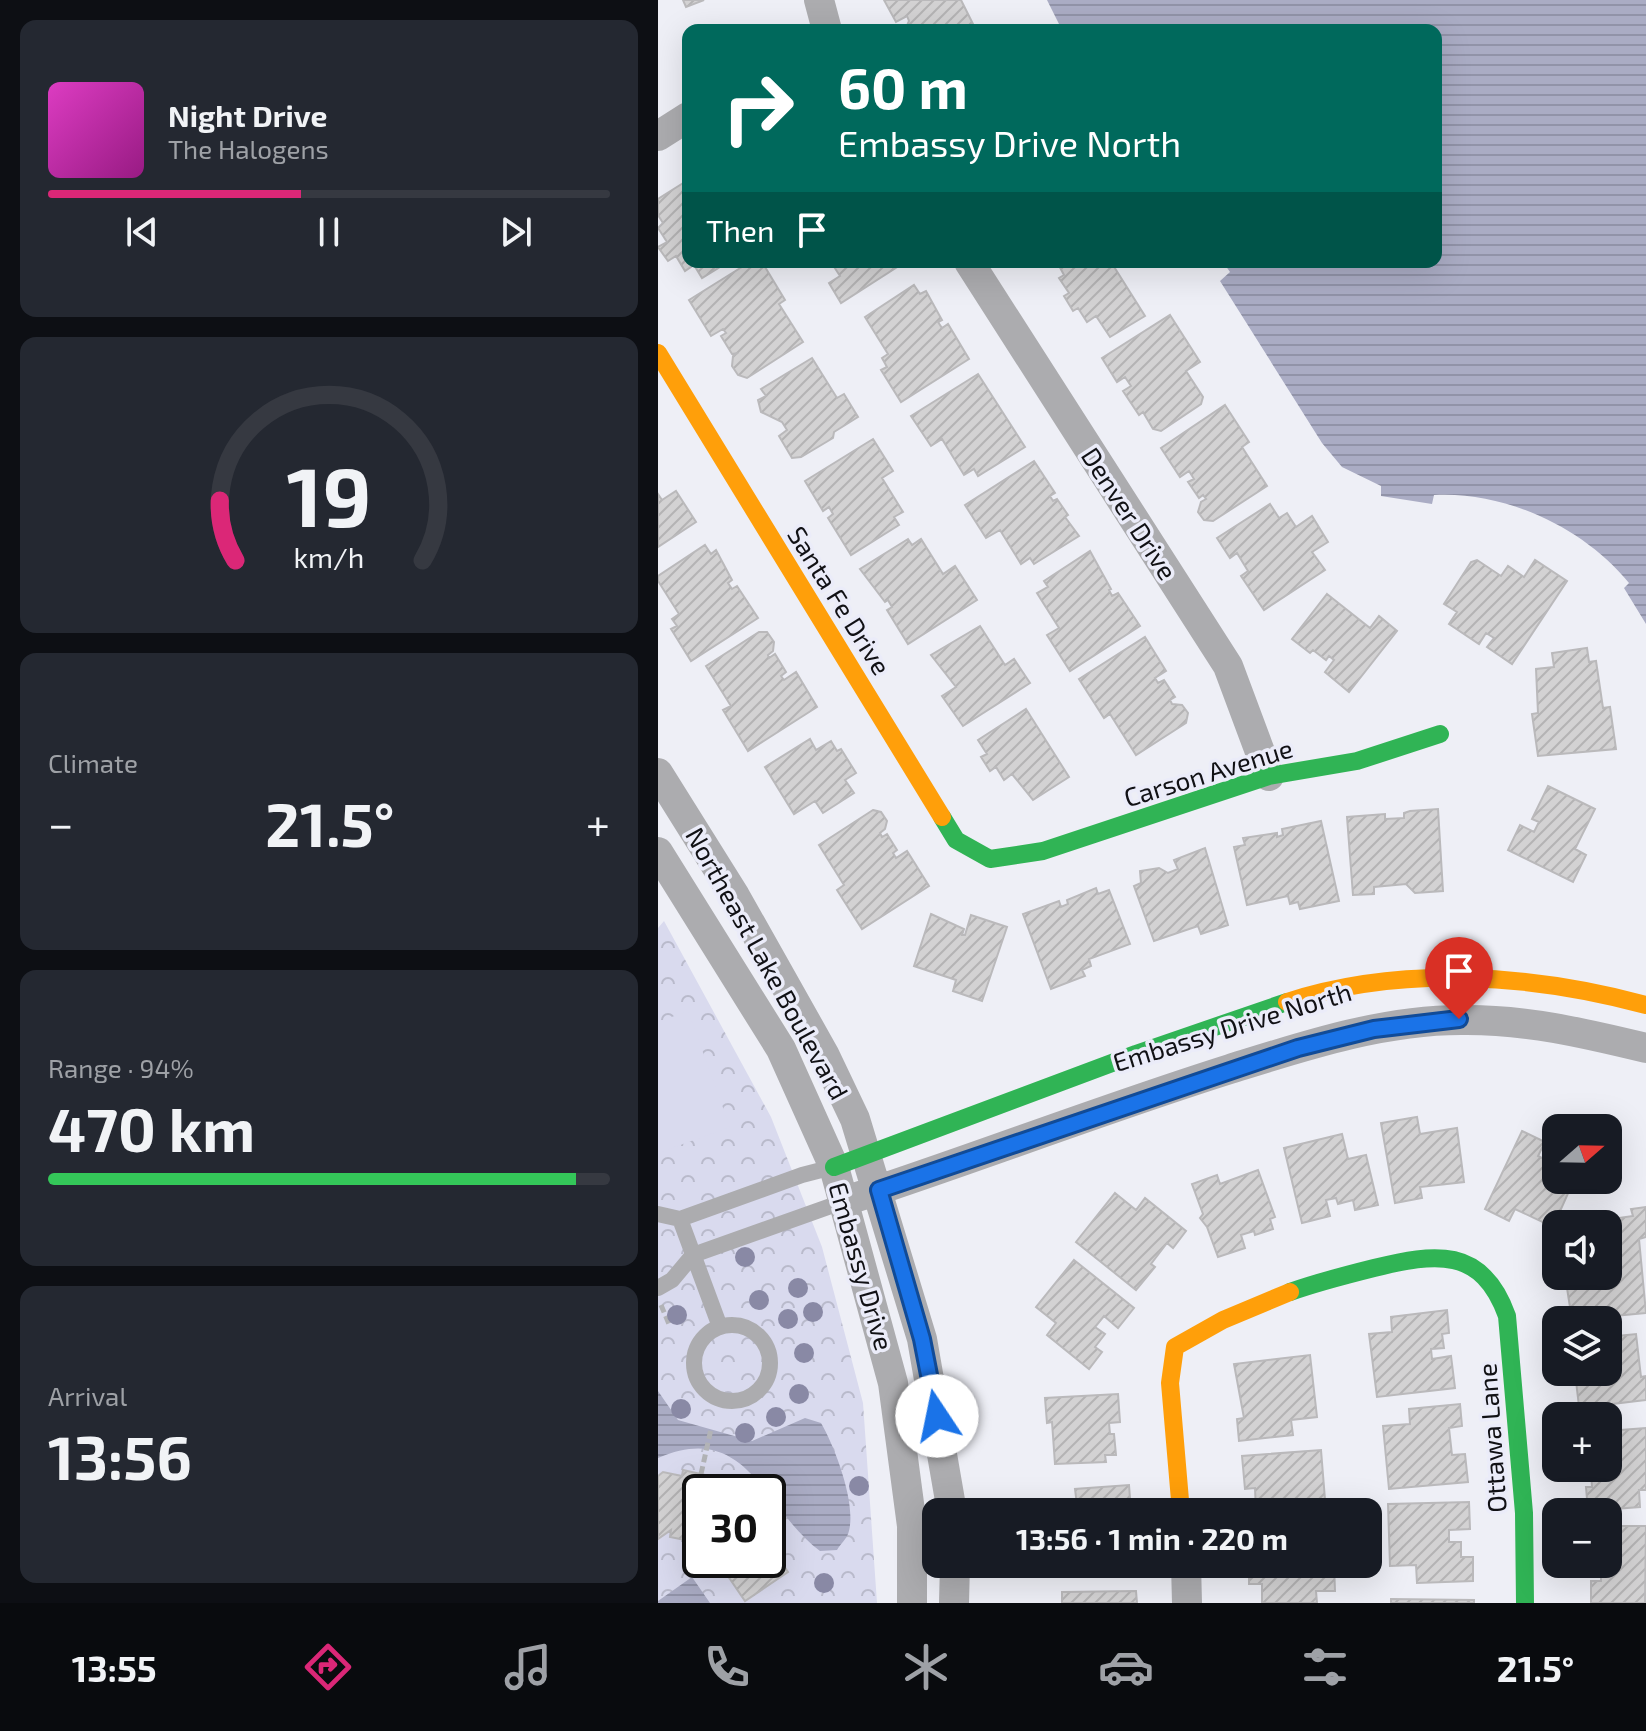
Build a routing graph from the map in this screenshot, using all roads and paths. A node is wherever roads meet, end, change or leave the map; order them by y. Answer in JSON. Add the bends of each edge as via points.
{"nodes":[{"id":1,"x":819,"y":0,"type":"edge"},
{"id":2,"x":825,"y":24,"type":"edge"},
{"id":3,"x":682,"y":121,"type":"edge"},
{"id":4,"x":658,"y":136,"type":"edge"},
{"id":5,"x":973,"y":268,"type":"edge"},
{"id":6,"x":658,"y":353,"type":"edge"},
{"id":7,"x":1440,"y":734,"type":"dead end"},
{"id":8,"x":658,"y":773,"type":"edge"},
{"id":9,"x":1269,"y":776,"type":"junction"},
{"id":10,"x":658,"y":852,"type":"edge"},
{"id":11,"x":990,"y":859,"type":"joint"},
{"id":12,"x":1646,"y":1005,"type":"edge"},
{"id":13,"x":1646,"y":1048,"type":"edge"},
{"id":14,"x":869,"y":1156,"type":"junction"},
{"id":15,"x":834,"y":1167,"type":"junction"},
{"id":16,"x":879,"y":1190,"type":"junction"},
{"id":17,"x":845,"y":1201,"type":"junction"},
{"id":18,"x":658,"y":1214,"type":"edge"},
{"id":19,"x":680,"y":1219,"type":"junction"},
{"id":20,"x":693,"y":1255,"type":"junction"},
{"id":21,"x":658,"y":1288,"type":"edge"},
{"id":22,"x":658,"y":1297,"type":"edge"},
{"id":23,"x":669,"y":1324,"type":"dead end"},
{"id":24,"x":720,"y":1327,"type":"junction"},
{"id":25,"x":711,"y":1429,"type":"dead end"},
{"id":26,"x":701,"y":1474,"type":"dead end"},
{"id":27,"x":950,"y":1498,"type":"edge"},
{"id":28,"x":1180,"y":1498,"type":"edge"},
{"id":29,"x":955,"y":1578,"type":"edge"},
{"id":30,"x":1186,"y":1578,"type":"edge"},
{"id":31,"x":912,"y":1603,"type":"edge"},
{"id":32,"x":954,"y":1603,"type":"edge"},
{"id":33,"x":1187,"y":1603,"type":"edge"},
{"id":34,"x":1525,"y":1603,"type":"edge"}],
"edges":[{"from":1,"to":2,"type":"street"},
{"from":3,"to":4,"type":"street"},
{"from":5,"to":9,"type":"street","name":"Denver Drive","via":[[1228,666]]},
{"from":6,"to":11,"type":"street","name":"Santa Fe Drive","via":[[956,840]]},
{"from":7,"to":9,"type":"street","name":"Carson Avenue","via":[[1357,761]]},
{"from":8,"to":14,"type":"street","name":"Northeast Lake Boulevard","via":[[824,1054]]},
{"from":9,"to":11,"type":"street","name":"Carson Avenue","via":[[1043,851]]},
{"from":10,"to":15,"type":"street","name":"Northeast Lake Boulevard","via":[[781,1049]]},
{"from":12,"to":14,"type":"street","name":"Embassy Drive North","via":[[1595,989],[1482,977],[1339,988],[1161,1043]]},
{"from":13,"to":16,"type":"street","name":"Embassy Drive North","via":[[1555,1026],[1459,1019],[1374,1029],[1183,1084]]},
{"from":14,"to":15,"type":"street","name":"Embassy Drive North"},
{"from":14,"to":16,"type":"street","name":"Embassy Drive"},
{"from":15,"to":17,"type":"street","name":"Embassy Drive"},
{"from":15,"to":19,"type":"lane"},
{"from":16,"to":17,"type":"street","name":"Embassy Drive North"},
{"from":16,"to":27,"type":"street","name":"Embassy Drive","via":[[922,1339]]},
{"from":17,"to":20,"type":"lane"},
{"from":17,"to":31,"type":"street","name":"Embassy Drive","via":[[893,1383],[912,1526]]},
{"from":18,"to":19,"type":"lane"},
{"from":19,"to":20,"type":"lane"},
{"from":20,"to":21,"type":"lane"},
{"from":20,"to":24,"type":"lane"},
{"from":22,"to":23,"type":"path"},
{"from":24,"to":24,"type":"lane","via":[[698,1346],[695,1376],[715,1398],[744,1400],[767,1381],[769,1351],[749,1329]]},
{"from":25,"to":26,"type":"path"},
{"from":28,"to":34,"type":"street","name":"Ottawa Lane","via":[[1170,1383],[1175,1347],[1234,1314],[1315,1281],[1400,1262],[1449,1258],[1487,1275],[1501,1296],[1510,1335],[1524,1513]]},
{"from":29,"to":32,"type":"street"},
{"from":30,"to":33,"type":"street"}]}
